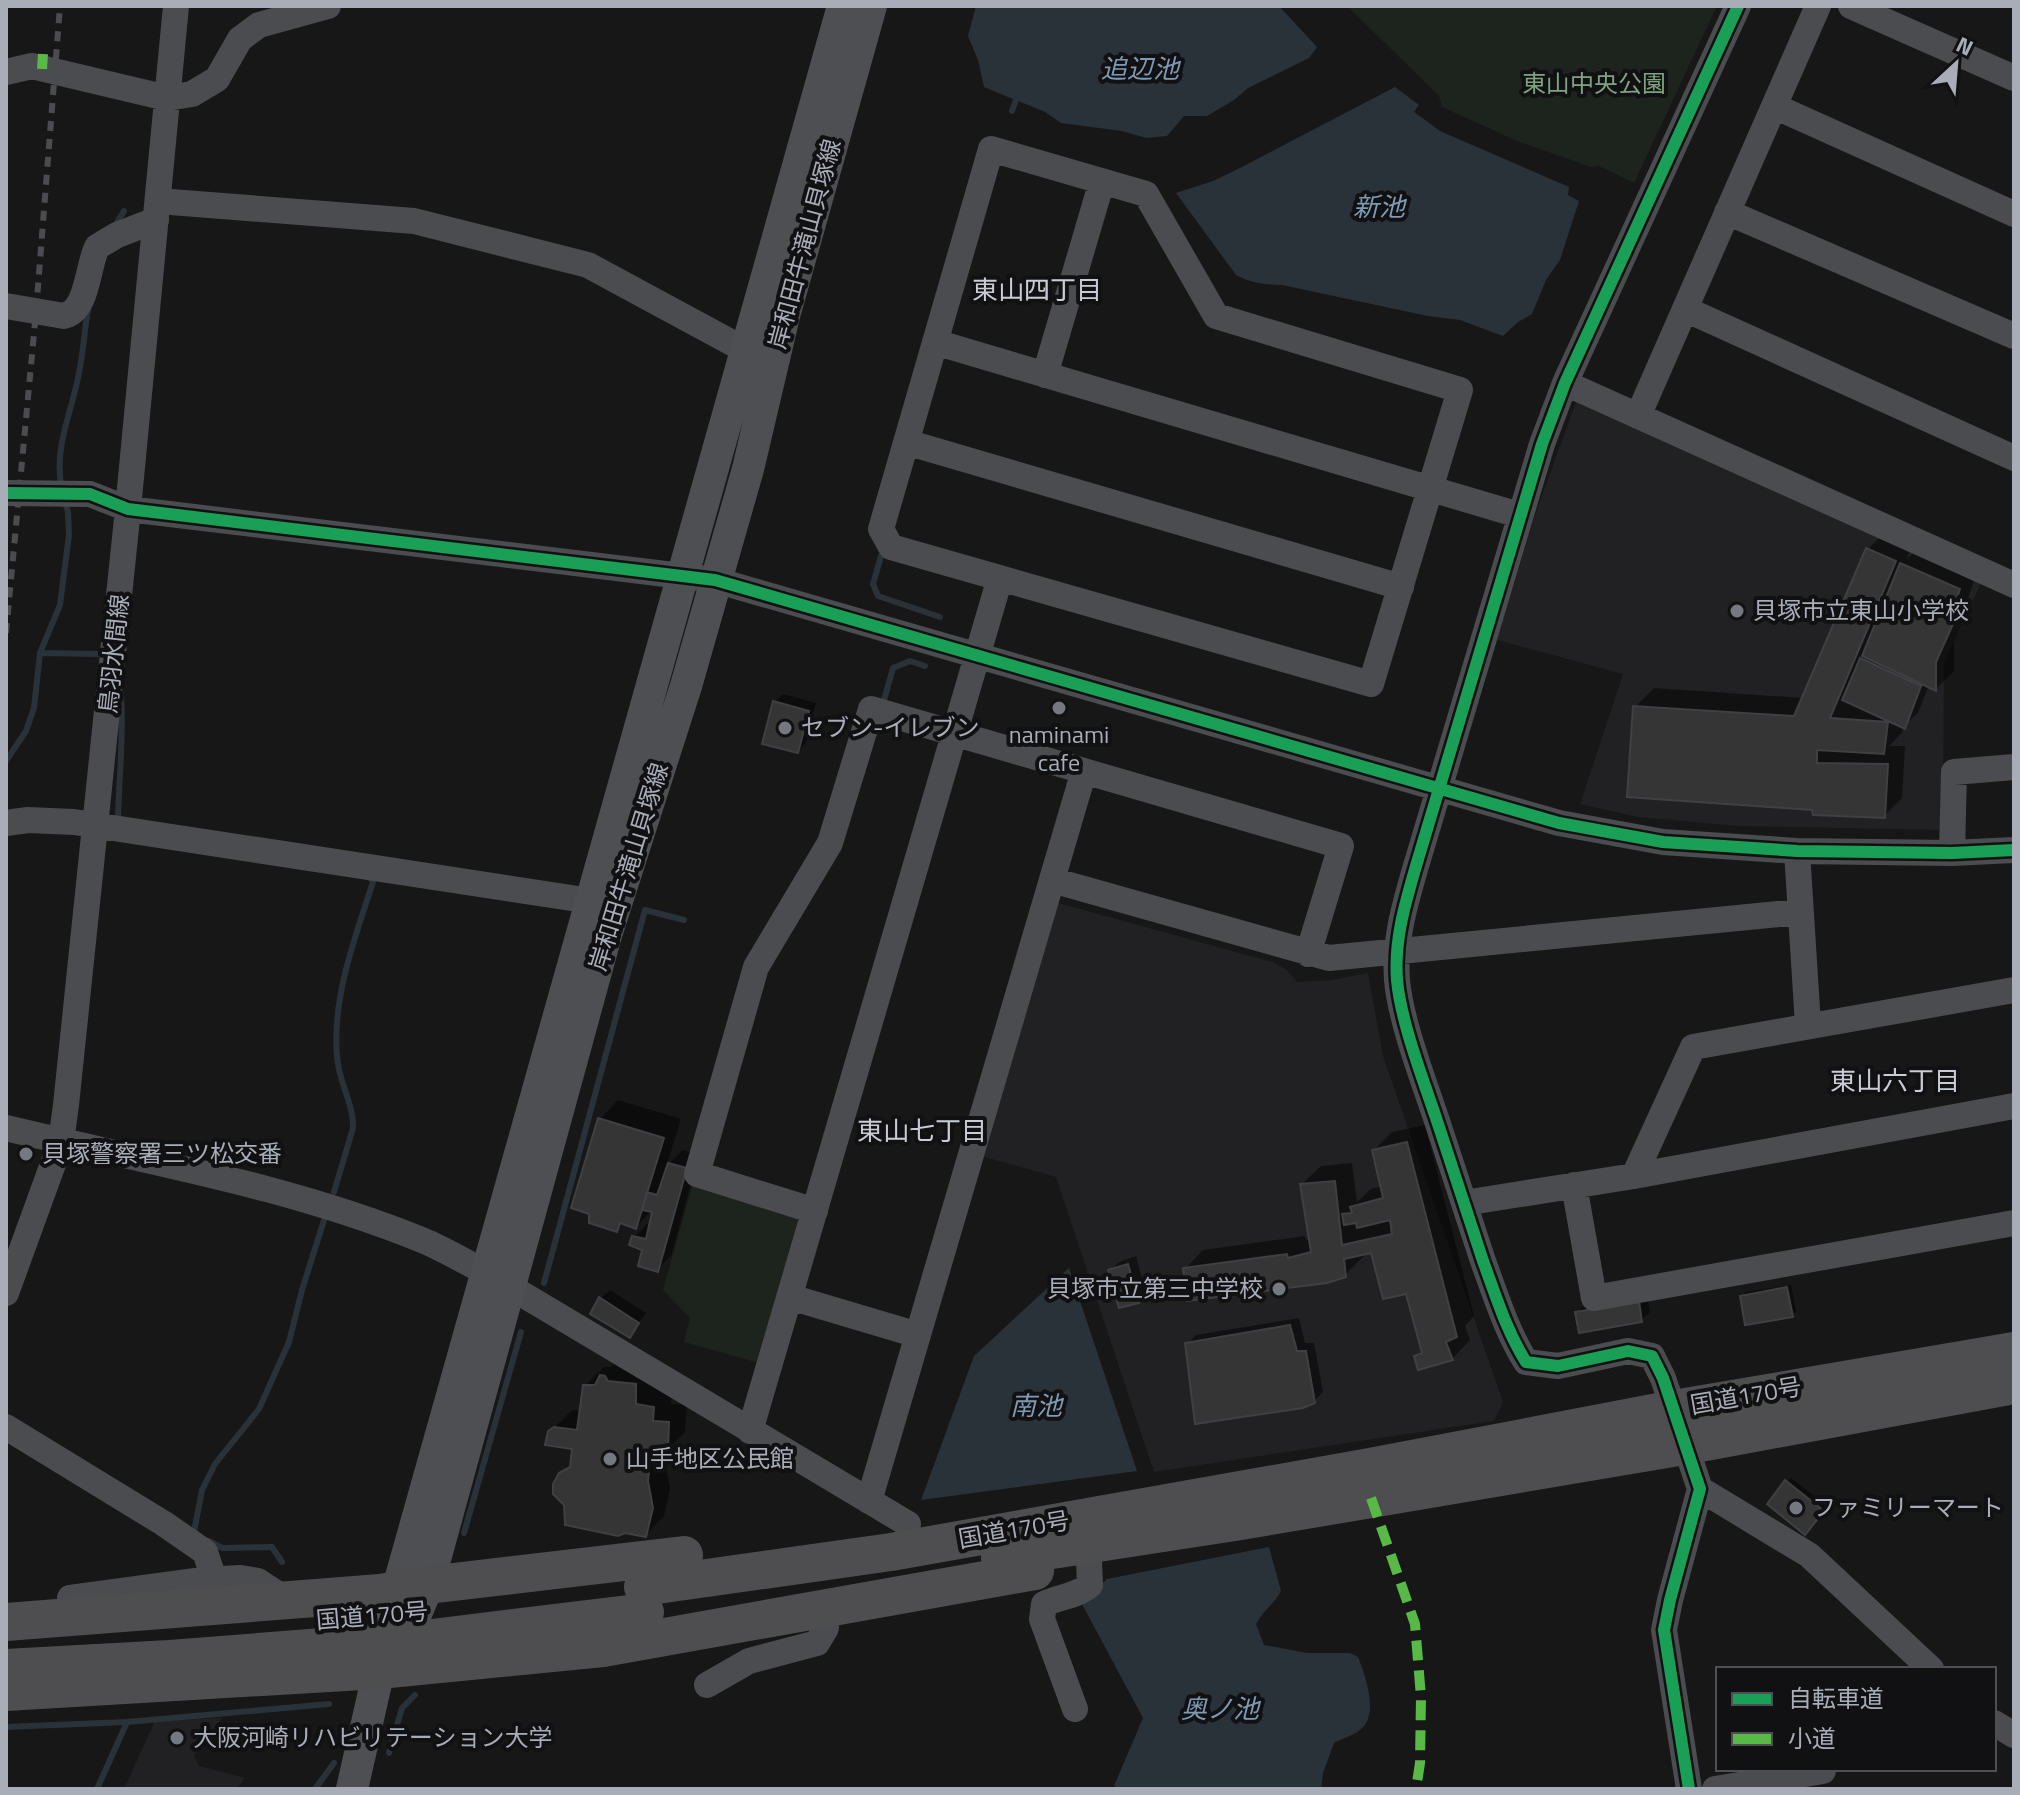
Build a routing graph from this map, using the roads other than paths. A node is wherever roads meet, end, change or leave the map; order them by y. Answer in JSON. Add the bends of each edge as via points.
{"nodes":[{"id":1,"x":176,"y":6,"type":"edge"},
{"id":2,"x":328,"y":6,"type":"edge"},
{"id":3,"x":843,"y":6,"type":"edge"},
{"id":4,"x":871,"y":6,"type":"edge"},
{"id":5,"x":1738,"y":6,"type":"edge"},
{"id":6,"x":1818,"y":6,"type":"edge"},
{"id":7,"x":1851,"y":6,"type":"edge"},
{"id":8,"x":7,"y":65,"type":"edge"},
{"id":9,"x":2014,"y":78,"type":"edge"},
{"id":10,"x":167,"y":98,"type":"junction"},
{"id":11,"x":1774,"y":106,"type":"junction"},
{"id":12,"x":1102,"y":181,"type":"junction"},
{"id":13,"x":157,"y":211,"type":"junction"},
{"id":14,"x":1727,"y":212,"type":"junction"},
{"id":15,"x":2014,"y":214,"type":"edge"},
{"id":16,"x":6,"y":306,"type":"edge"},
{"id":17,"x":1685,"y":309,"type":"junction"},
{"id":18,"x":2014,"y":336,"type":"edge"},
{"id":19,"x":935,"y":342,"type":"junction"},
{"id":20,"x":747,"y":351,"type":"junction"},
{"id":21,"x":1045,"y":375,"type":"junction"},
{"id":22,"x":1565,"y":383,"type":"junction"},
{"id":23,"x":1638,"y":416,"type":"junction"},
{"id":24,"x":906,"y":442,"type":"junction"},
{"id":25,"x":2014,"y":458,"type":"edge"},
{"id":26,"x":1430,"y":488,"type":"junction"},
{"id":27,"x":6,"y":493,"type":"edge"},
{"id":28,"x":128,"y":509,"type":"junction"},
{"id":29,"x":1519,"y":515,"type":"junction"},
{"id":30,"x":683,"y":576,"type":"junction"},
{"id":31,"x":1000,"y":578,"type":"junction"},
{"id":32,"x":715,"y":580,"type":"junction"},
{"id":33,"x":2014,"y":585,"type":"edge"},
{"id":34,"x":1401,"y":587,"type":"junction"},
{"id":35,"x":979,"y":655,"type":"junction"},
{"id":36,"x":956,"y":733,"type":"junction"},
{"id":37,"x":2014,"y":767,"type":"edge"},
{"id":38,"x":1084,"y":771,"type":"junction"},
{"id":39,"x":1439,"y":789,"type":"junction"},
{"id":40,"x":6,"y":823,"type":"edge"},
{"id":41,"x":96,"y":826,"type":"junction"},
{"id":42,"x":2014,"y":850,"type":"edge"},
{"id":43,"x":1797,"y":851,"type":"junction"},
{"id":44,"x":1952,"y":853,"type":"junction"},
{"id":45,"x":1052,"y":880,"type":"junction"},
{"id":46,"x":591,"y":901,"type":"junction"},
{"id":47,"x":1799,"y":912,"type":"junction"},
{"id":48,"x":1396,"y":950,"type":"junction"},
{"id":49,"x":1308,"y":954,"type":"junction"},
{"id":50,"x":2014,"y":990,"type":"edge"},
{"id":51,"x":1808,"y":1025,"type":"junction"},
{"id":52,"x":2014,"y":1106,"type":"edge"},
{"id":53,"x":6,"y":1128,"type":"edge"},
{"id":54,"x":61,"y":1142,"type":"junction"},
{"id":55,"x":1634,"y":1176,"type":"junction"},
{"id":56,"x":1574,"y":1185,"type":"junction"},
{"id":57,"x":1464,"y":1203,"type":"junction"},
{"id":58,"x":815,"y":1211,"type":"junction"},
{"id":59,"x":2014,"y":1223,"type":"edge"},
{"id":60,"x":498,"y":1280,"type":"junction"},
{"id":61,"x":6,"y":1293,"type":"edge"},
{"id":62,"x":790,"y":1297,"type":"junction"},
{"id":63,"x":918,"y":1335,"type":"junction"},
{"id":64,"x":2014,"y":1351,"type":"edge"},
{"id":65,"x":2014,"y":1385,"type":"edge"},
{"id":66,"x":2014,"y":1399,"type":"edge"},
{"id":67,"x":1915,"y":1402,"type":"junction"},
{"id":68,"x":1674,"y":1409,"type":"junction"},
{"id":69,"x":6,"y":1427,"type":"edge"},
{"id":70,"x":750,"y":1431,"type":"junction"},
{"id":71,"x":1684,"y":1446,"type":"junction"},
{"id":72,"x":1700,"y":1489,"type":"junction"},
{"id":73,"x":869,"y":1501,"type":"junction"},
{"id":74,"x":1067,"y":1521,"type":"junction"},
{"id":75,"x":1241,"y":1521,"type":"junction"},
{"id":76,"x":908,"y":1524,"type":"junction"},
{"id":77,"x":1089,"y":1561,"type":"junction"},
{"id":78,"x":214,"y":1579,"type":"junction"},
{"id":79,"x":413,"y":1588,"type":"junction"},
{"id":80,"x":644,"y":1599,"type":"junction"},
{"id":81,"x":287,"y":1600,"type":"junction"},
{"id":82,"x":6,"y":1604,"type":"edge"},
{"id":83,"x":824,"y":1608,"type":"junction"},
{"id":84,"x":6,"y":1622,"type":"edge"},
{"id":85,"x":6,"y":1644,"type":"edge"},
{"id":86,"x":1929,"y":1667,"type":"edge"},
{"id":87,"x":6,"y":1668,"type":"edge"},
{"id":88,"x":372,"y":1670,"type":"junction"},
{"id":89,"x":707,"y":1685,"type":"dead end"},
{"id":90,"x":17,"y":1696,"type":"edge"},
{"id":91,"x":1075,"y":1709,"type":"dead end"},
{"id":92,"x":1996,"y":1724,"type":"edge"},
{"id":93,"x":2014,"y":1735,"type":"edge"},
{"id":94,"x":1823,"y":1771,"type":"dead end"},
{"id":95,"x":352,"y":1789,"type":"edge"},
{"id":96,"x":1689,"y":1789,"type":"edge"},
{"id":97,"x":1715,"y":1789,"type":"edge"}],
"edges":[{"from":1,"to":10,"type":"street","name":"鳥羽水間線"},
{"from":2,"to":10,"type":"street","via":[[259,25],[240,39],[217,79],[192,94]]},
{"from":3,"to":20,"type":"main road","name":"岸和田牛滝山貝塚線"},
{"from":4,"to":32,"type":"main road","name":"岸和田牛滝山貝塚線"},
{"from":5,"to":22,"type":"street"},
{"from":6,"to":11,"type":"street"},
{"from":7,"to":9,"type":"street"},
{"from":8,"to":10,"type":"street","via":[[42,61]]},
{"from":10,"to":13,"type":"street","name":"鳥羽水間線"},
{"from":11,"to":14,"type":"street"},
{"from":11,"to":15,"type":"street"},
{"from":12,"to":19,"type":"street","via":[[991,149]]},
{"from":12,"to":21,"type":"street"},
{"from":12,"to":26,"type":"street","via":[[1146,194],[1216,316],[1460,390]]},
{"from":13,"to":16,"type":"street","via":[[97,247],[73,313]]},
{"from":13,"to":20,"type":"street","via":[[414,221],[588,265]]},
{"from":13,"to":28,"type":"street","name":"鳥羽水間線"},
{"from":14,"to":17,"type":"street"},
{"from":14,"to":18,"type":"street"},
{"from":17,"to":23,"type":"street"},
{"from":17,"to":25,"type":"street"},
{"from":19,"to":21,"type":"street"},
{"from":19,"to":24,"type":"street"},
{"from":20,"to":30,"type":"main road","name":"岸和田牛滝山貝塚線"},
{"from":21,"to":26,"type":"street"},
{"from":22,"to":23,"type":"street"},
{"from":22,"to":29,"type":"street"},
{"from":23,"to":33,"type":"street"},
{"from":24,"to":31,"type":"street","via":[[881,529],[891,547]]},
{"from":24,"to":34,"type":"street"},
{"from":26,"to":29,"type":"street"},
{"from":26,"to":34,"type":"street"},
{"from":27,"to":28,"type":"street","via":[[90,494]]},
{"from":28,"to":30,"type":"street"},
{"from":28,"to":41,"type":"street","name":"鳥羽水間線"},
{"from":29,"to":39,"type":"street"},
{"from":30,"to":32,"type":"street"},
{"from":30,"to":46,"type":"main road","name":"岸和田牛滝山貝塚線"},
{"from":31,"to":34,"type":"street","via":[[1371,684]]},
{"from":31,"to":35,"type":"street"},
{"from":32,"to":35,"type":"street"},
{"from":32,"to":60,"type":"main road","name":"岸和田牛滝山貝塚線"},
{"from":35,"to":36,"type":"street"},
{"from":35,"to":39,"type":"street"},
{"from":36,"to":38,"type":"street"},
{"from":36,"to":58,"type":"street"},
{"from":36,"to":58,"type":"street","via":[[871,709],[830,843],[756,967],[697,1174]]},
{"from":37,"to":44,"type":"street","via":[[1954,772]]},
{"from":38,"to":45,"type":"street"},
{"from":38,"to":49,"type":"street","via":[[1341,846]]},
{"from":39,"to":43,"type":"street","via":[[1559,823],[1663,842]]},
{"from":39,"to":48,"type":"street"},
{"from":40,"to":41,"type":"street","via":[[51,820]]},
{"from":41,"to":46,"type":"street"},
{"from":41,"to":54,"type":"street","name":"鳥羽水間線"},
{"from":42,"to":44,"type":"street"},
{"from":43,"to":44,"type":"street"},
{"from":43,"to":47,"type":"street"},
{"from":45,"to":49,"type":"street"},
{"from":45,"to":63,"type":"street"},
{"from":46,"to":60,"type":"main road","name":"岸和田牛滝山貝塚線"},
{"from":47,"to":48,"type":"street"},
{"from":47,"to":51,"type":"street"},
{"from":48,"to":49,"type":"street","via":[[1329,958]]},
{"from":48,"to":57,"type":"street","via":[[1397,983],[1411,1041]]},
{"from":50,"to":51,"type":"street"},
{"from":51,"to":55,"type":"street","via":[[1693,1047]]},
{"from":52,"to":55,"type":"street"},
{"from":53,"to":54,"type":"street"},
{"from":54,"to":60,"type":"street","via":[[234,1179],[353,1214],[425,1241]]},
{"from":54,"to":61,"type":"street","name":"鳥羽水間線"},
{"from":55,"to":56,"type":"street"},
{"from":56,"to":57,"type":"street"},
{"from":56,"to":59,"type":"street","via":[[1594,1298]]},
{"from":57,"to":68,"type":"street","via":[[1504,1321],[1526,1362],[1558,1366],[1628,1351],[1652,1356]]},
{"from":58,"to":62,"type":"street"},
{"from":60,"to":70,"type":"street"},
{"from":60,"to":79,"type":"main road","name":"岸和田牛滝山貝塚線"},
{"from":62,"to":63,"type":"street"},
{"from":62,"to":70,"type":"street"},
{"from":63,"to":73,"type":"street"},
{"from":64,"to":68,"type":"highway","name":"国道170号"},
{"from":65,"to":67,"type":"highway","name":"国道170号"},
{"from":66,"to":67,"type":"street","via":[[1953,1409]]},
{"from":67,"to":71,"type":"highway","name":"国道170号"},
{"from":68,"to":71,"type":"street"},
{"from":68,"to":74,"type":"highway","name":"国道170号"},
{"from":69,"to":78,"type":"street","via":[[205,1552]]},
{"from":70,"to":73,"type":"street"},
{"from":71,"to":72,"type":"street"},
{"from":71,"to":75,"type":"highway","name":"国道170号"},
{"from":72,"to":86,"type":"street","via":[[1809,1555]]},
{"from":72,"to":96,"type":"street","via":[[1664,1630]]},
{"from":73,"to":76,"type":"street"},
{"from":74,"to":76,"type":"highway","via":[[1037,1509]]},
{"from":74,"to":80,"type":"highway","name":"国道170号"},
{"from":75,"to":77,"type":"highway"},
{"from":75,"to":80,"type":"highway","name":"国道170号"},
{"from":76,"to":79,"type":"highway"},
{"from":77,"to":83,"type":"highway"},
{"from":77,"to":91,"type":"street","via":[[1090,1585],[1044,1604],[1042,1619]]},
{"from":78,"to":81,"type":"street","via":[[258,1581]]},
{"from":78,"to":82,"type":"street"},
{"from":79,"to":81,"type":"highway"},
{"from":79,"to":88,"type":"main road","name":"岸和田牛滝山貝塚線"},
{"from":80,"to":85,"type":"highway","name":"国道170号"},
{"from":80,"to":87,"type":"highway","name":"国道170号","bridge":true,"via":[[424,1639]]},
{"from":81,"to":84,"type":"highway"},
{"from":83,"to":88,"type":"highway","via":[[603,1648]]},
{"from":83,"to":89,"type":"street","via":[[826,1628],[817,1643],[749,1661]]},
{"from":88,"to":90,"type":"highway"},
{"from":88,"to":95,"type":"main road","name":"岸和田牛滝山貝塚線","via":[[379,1705],[369,1722]]},
{"from":92,"to":93,"type":"street"},
{"from":94,"to":97,"type":"street"}]}
